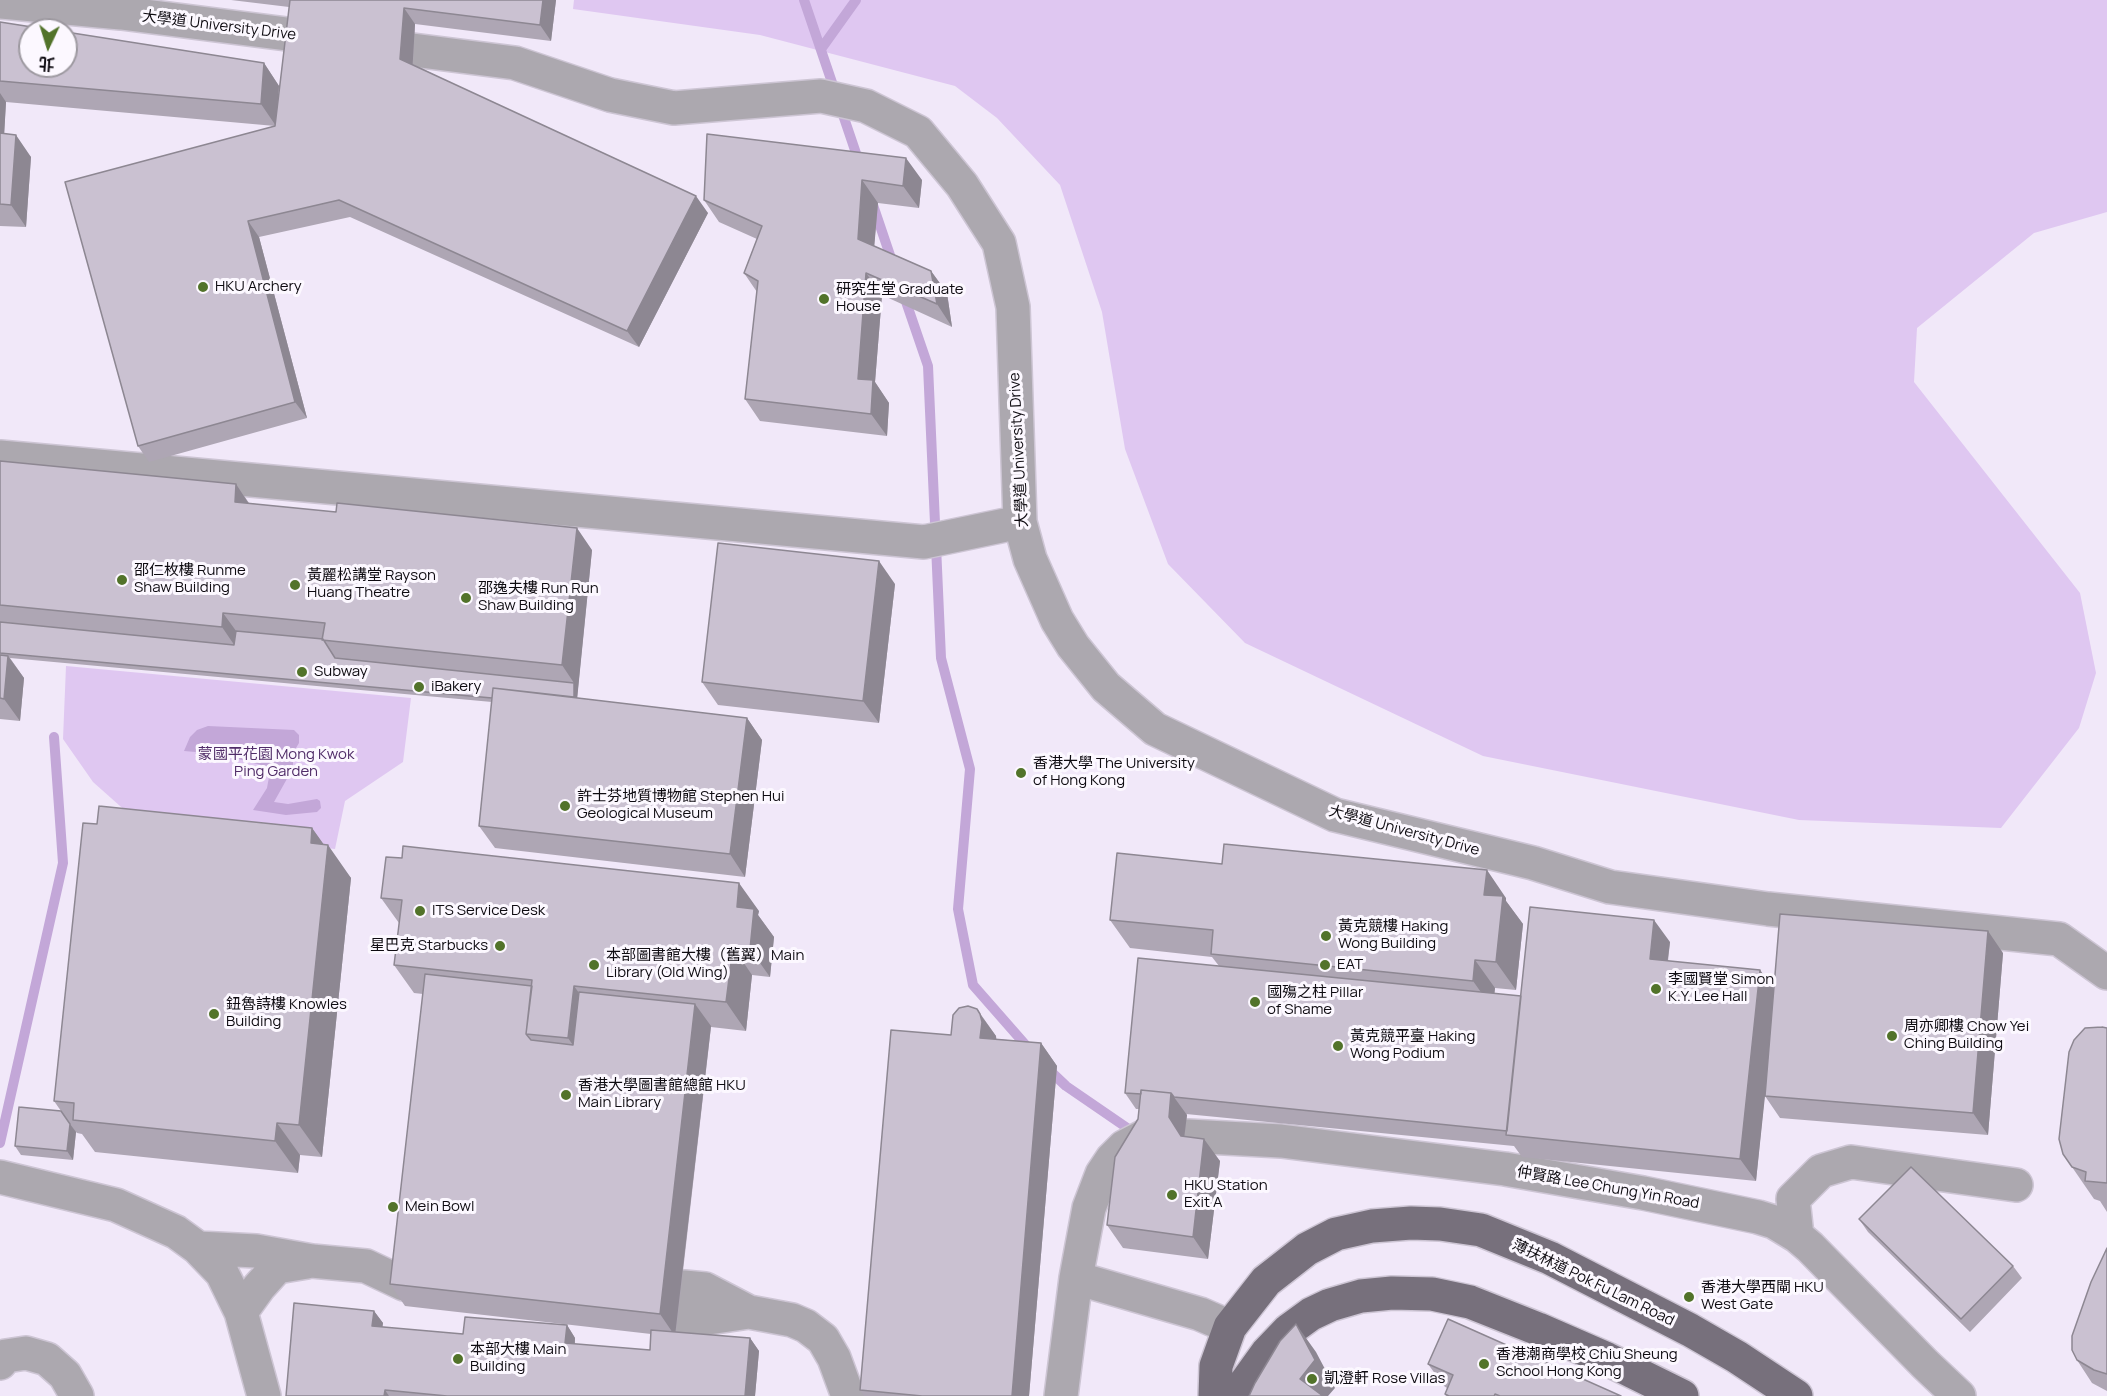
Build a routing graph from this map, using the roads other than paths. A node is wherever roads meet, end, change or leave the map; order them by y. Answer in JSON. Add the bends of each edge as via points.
{"nodes":[{"id":1,"x":0,"y":2,"type":"edge"},
{"id":2,"x":0,"y":457,"type":"edge"},
{"id":3,"x":1020,"y":522,"type":"junction"},
{"id":4,"x":2107,"y":973,"type":"edge"},
{"id":5,"x":1147,"y":1135,"type":"edge"},
{"id":6,"x":1188,"y":1136,"type":"edge"},
{"id":7,"x":0,"y":1177,"type":"edge"},
{"id":8,"x":2016,"y":1185,"type":"dead end"},
{"id":9,"x":1797,"y":1236,"type":"junction"},
{"id":10,"x":198,"y":1248,"type":"junction"},
{"id":11,"x":312,"y":1261,"type":"junction"},
{"id":12,"x":406,"y":1269,"type":"edge"},
{"id":13,"x":1076,"y":1278,"type":"junction"},
{"id":14,"x":683,"y":1302,"type":"dead end"},
{"id":15,"x":241,"y":1312,"type":"junction"},
{"id":16,"x":1230,"y":1327,"type":"junction"},
{"id":17,"x":0,"y":1363,"type":"edge"},
{"id":18,"x":76,"y":1396,"type":"edge"},
{"id":19,"x":264,"y":1396,"type":"edge"},
{"id":20,"x":848,"y":1396,"type":"edge"},
{"id":21,"x":1061,"y":1396,"type":"edge"},
{"id":22,"x":1215,"y":1396,"type":"edge"},
{"id":23,"x":1236,"y":1396,"type":"edge"},
{"id":24,"x":1682,"y":1396,"type":"edge"},
{"id":25,"x":1796,"y":1396,"type":"edge"},
{"id":26,"x":1959,"y":1396,"type":"edge"}],
"edges":[{"from":1,"to":3,"type":"lane","name":"大學道 University Drive","via":[[515,63],[610,95],[674,108],[821,96],[866,106],[918,132],[962,185],[999,243],[1013,307]]},
{"from":2,"to":3,"type":"lane","via":[[924,542]]},
{"from":3,"to":4,"type":"lane","name":"大學道 University Drive","via":[[1030,559],[1057,620],[1072,646],[1106,687],[1155,729],[1335,815],[1533,863],[1610,887],[1794,912],[2060,939]]},
{"from":5,"to":13,"type":"lane","via":[[1124,1147],[1102,1174],[1089,1208]]},
{"from":6,"to":9,"type":"lane","name":"仲賢路 Lee Chung Yin Road","via":[[1281,1141],[1488,1167],[1584,1173],[1758,1217]]},
{"from":7,"to":10,"type":"lane","via":[[116,1204],[176,1232]]},
{"from":8,"to":9,"type":"lane","via":[[1851,1162],[1821,1170],[1793,1200]]},
{"from":9,"to":26,"type":"lane","name":"仲賢路 Lee Chung Yin Road"},
{"from":10,"to":11,"type":"lane","via":[[256,1251]]},
{"from":10,"to":15,"type":"lane","via":[[222,1272]]},
{"from":11,"to":12,"type":"lane"},
{"from":11,"to":15,"type":"lane","via":[[277,1267]]},
{"from":13,"to":16,"type":"lane","via":[[1200,1314]]},
{"from":13,"to":21,"type":"lane"},
{"from":14,"to":20,"type":"lane","via":[[705,1289],[749,1312],[806,1326],[823,1339]]},
{"from":15,"to":19,"type":"lane"},
{"from":16,"to":22,"type":"main road","name":"薄扶林道 Pok Fu Lam Road","via":[[1216,1366]]},
{"from":16,"to":25,"type":"main road","name":"薄扶林道 Pok Fu Lam Road","via":[[1266,1281],[1307,1249],[1336,1234],[1372,1226],[1440,1224],[1481,1230],[1550,1258],[1690,1330]]},
{"from":17,"to":18,"type":"lane","via":[[6,1356],[26,1353],[48,1359],[65,1375]]},
{"from":23,"to":24,"type":"main road","via":[[1267,1353],[1311,1314],[1361,1296],[1392,1293],[1432,1294],[1470,1302],[1568,1342]]}]}
